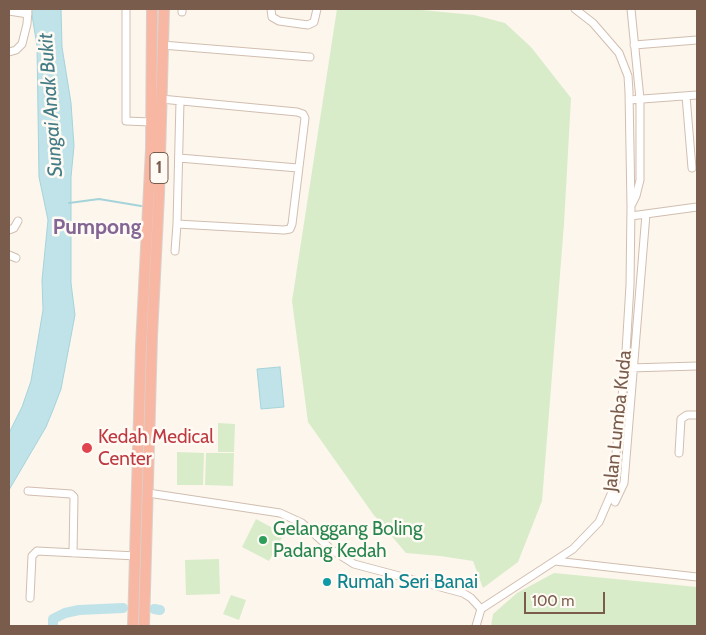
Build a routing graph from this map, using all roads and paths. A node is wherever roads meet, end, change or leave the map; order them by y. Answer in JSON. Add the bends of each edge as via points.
{"nodes":[{"id":1,"x":126,"y":9,"type":"edge"},
{"id":2,"x":152,"y":9,"type":"edge"},
{"id":3,"x":164,"y":9,"type":"edge"},
{"id":4,"x":271,"y":9,"type":"edge"},
{"id":5,"x":317,"y":9,"type":"edge"},
{"id":6,"x":575,"y":9,"type":"edge"},
{"id":7,"x":631,"y":9,"type":"edge"},
{"id":8,"x":9,"y":11,"type":"edge"},
{"id":9,"x":28,"y":12,"type":"edge"},
{"id":10,"x":697,"y":40,"type":"edge"},
{"id":11,"x":634,"y":44,"type":"junction"},
{"id":12,"x":162,"y":45,"type":"junction"},
{"id":13,"x":9,"y":52,"type":"edge"},
{"id":14,"x":310,"y":57,"type":"dead end"},
{"id":15,"x":697,"y":95,"type":"edge"},
{"id":16,"x":686,"y":96,"type":"junction"},
{"id":17,"x":161,"y":99,"type":"junction"},
{"id":18,"x":640,"y":99,"type":"junction"},
{"id":19,"x":629,"y":100,"type":"junction"},
{"id":20,"x":180,"y":101,"type":"junction"},
{"id":21,"x":152,"y":122,"type":"junction"},
{"id":22,"x":178,"y":158,"type":"junction"},
{"id":23,"x":298,"y":168,"type":"junction"},
{"id":24,"x":692,"y":168,"type":"dead end"},
{"id":25,"x":631,"y":207,"type":"junction"},
{"id":26,"x":697,"y":207,"type":"edge"},
{"id":27,"x":646,"y":214,"type":"junction"},
{"id":28,"x":631,"y":216,"type":"junction"},
{"id":29,"x":18,"y":221,"type":"dead end"},
{"id":30,"x":177,"y":224,"type":"junction"},
{"id":31,"x":9,"y":230,"type":"edge"},
{"id":32,"x":174,"y":251,"type":"dead end"},
{"id":33,"x":143,"y":314,"type":"junction"},
{"id":34,"x":151,"y":332,"type":"junction"},
{"id":35,"x":141,"y":346,"type":"junction"},
{"id":36,"x":697,"y":366,"type":"edge"},
{"id":37,"x":625,"y":368,"type":"junction"},
{"id":38,"x":634,"y":368,"type":"junction"},
{"id":39,"x":697,"y":415,"type":"edge"},
{"id":40,"x":679,"y":453,"type":"dead end"},
{"id":41,"x":615,"y":464,"type":"junction"},
{"id":42,"x":625,"y":465,"type":"junction"},
{"id":43,"x":28,"y":491,"type":"dead end"},
{"id":44,"x":148,"y":493,"type":"junction"},
{"id":45,"x":615,"y":502,"type":"dead end"},
{"id":46,"x":73,"y":553,"type":"junction"},
{"id":47,"x":136,"y":556,"type":"junction"},
{"id":48,"x":556,"y":561,"type":"junction"},
{"id":49,"x":697,"y":577,"type":"edge"},
{"id":50,"x":30,"y":598,"type":"dead end"},
{"id":51,"x":144,"y":607,"type":"junction"},
{"id":52,"x":481,"y":609,"type":"junction"},
{"id":53,"x":133,"y":626,"type":"edge"},
{"id":54,"x":144,"y":626,"type":"edge"},
{"id":55,"x":153,"y":626,"type":"edge"},
{"id":56,"x":476,"y":626,"type":"edge"}],
"edges":[{"from":1,"to":21,"type":"street","via":[[126,121]]},
{"from":2,"to":21,"type":"highway","number":"1"},
{"from":3,"to":12,"type":"highway","number":"1"},
{"from":4,"to":5,"type":"street","via":[[272,17],[279,21],[308,25],[314,22]]},
{"from":6,"to":19,"type":"street","name":"Jalan Lumba Kuda","via":[[593,23],[619,53],[628,76]]},
{"from":7,"to":11,"type":"street"},
{"from":8,"to":9,"type":"street"},
{"from":9,"to":13,"type":"street","via":[[22,44]]},
{"from":10,"to":11,"type":"street"},
{"from":11,"to":18,"type":"street"},
{"from":12,"to":14,"type":"street"},
{"from":12,"to":17,"type":"highway","number":"1"},
{"from":15,"to":16,"type":"street"},
{"from":16,"to":18,"type":"street"},
{"from":16,"to":24,"type":"street"},
{"from":17,"to":20,"type":"street"},
{"from":17,"to":34,"type":"highway","number":"1"},
{"from":18,"to":19,"type":"street"},
{"from":18,"to":25,"type":"street","via":[[640,180]]},
{"from":19,"to":25,"type":"street","name":"Jalan Lumba Kuda"},
{"from":20,"to":22,"type":"street"},
{"from":20,"to":23,"type":"street","via":[[301,113],[305,118]]},
{"from":21,"to":33,"type":"highway","number":"1"},
{"from":22,"to":23,"type":"street"},
{"from":22,"to":30,"type":"street"},
{"from":23,"to":30,"type":"street","via":[[292,224],[288,230]]},
{"from":25,"to":28,"type":"street","name":"Jalan Lumba Kuda"},
{"from":26,"to":27,"type":"street"},
{"from":27,"to":28,"type":"street"},
{"from":27,"to":38,"type":"street"},
{"from":28,"to":37,"type":"street","name":"Jalan Lumba Kuda"},
{"from":29,"to":31,"type":"street"},
{"from":30,"to":32,"type":"street"},
{"from":33,"to":34,"type":"highway"},
{"from":33,"to":35,"type":"highway","number":"1"},
{"from":34,"to":35,"type":"highway"},
{"from":34,"to":44,"type":"highway","number":"1"},
{"from":35,"to":47,"type":"highway","number":"1"},
{"from":36,"to":38,"type":"street"},
{"from":37,"to":38,"type":"street"},
{"from":37,"to":41,"type":"street","name":"Jalan Lumba Kuda"},
{"from":38,"to":42,"type":"street"},
{"from":39,"to":40,"type":"street","via":[[681,419]]},
{"from":41,"to":42,"type":"street"},
{"from":41,"to":48,"type":"street","name":"Jalan Lumba Kuda","via":[[612,492],[599,522],[573,549]]},
{"from":42,"to":45,"type":"street","via":[[624,483]]},
{"from":43,"to":46,"type":"street","via":[[71,494],[74,497]]},
{"from":44,"to":51,"type":"highway","number":"1"},
{"from":44,"to":52,"type":"street","via":[[280,513],[302,523],[332,550],[354,564],[463,593]]},
{"from":46,"to":47,"type":"street"},
{"from":46,"to":50,"type":"street","via":[[34,553]]},
{"from":47,"to":53,"type":"highway","number":"1"},
{"from":48,"to":49,"type":"street"},
{"from":48,"to":52,"type":"street","name":"Jalan Lumba Kuda"},
{"from":51,"to":54,"type":"highway","number":"1"},
{"from":51,"to":55,"type":"highway"},
{"from":52,"to":56,"type":"street"}]}
